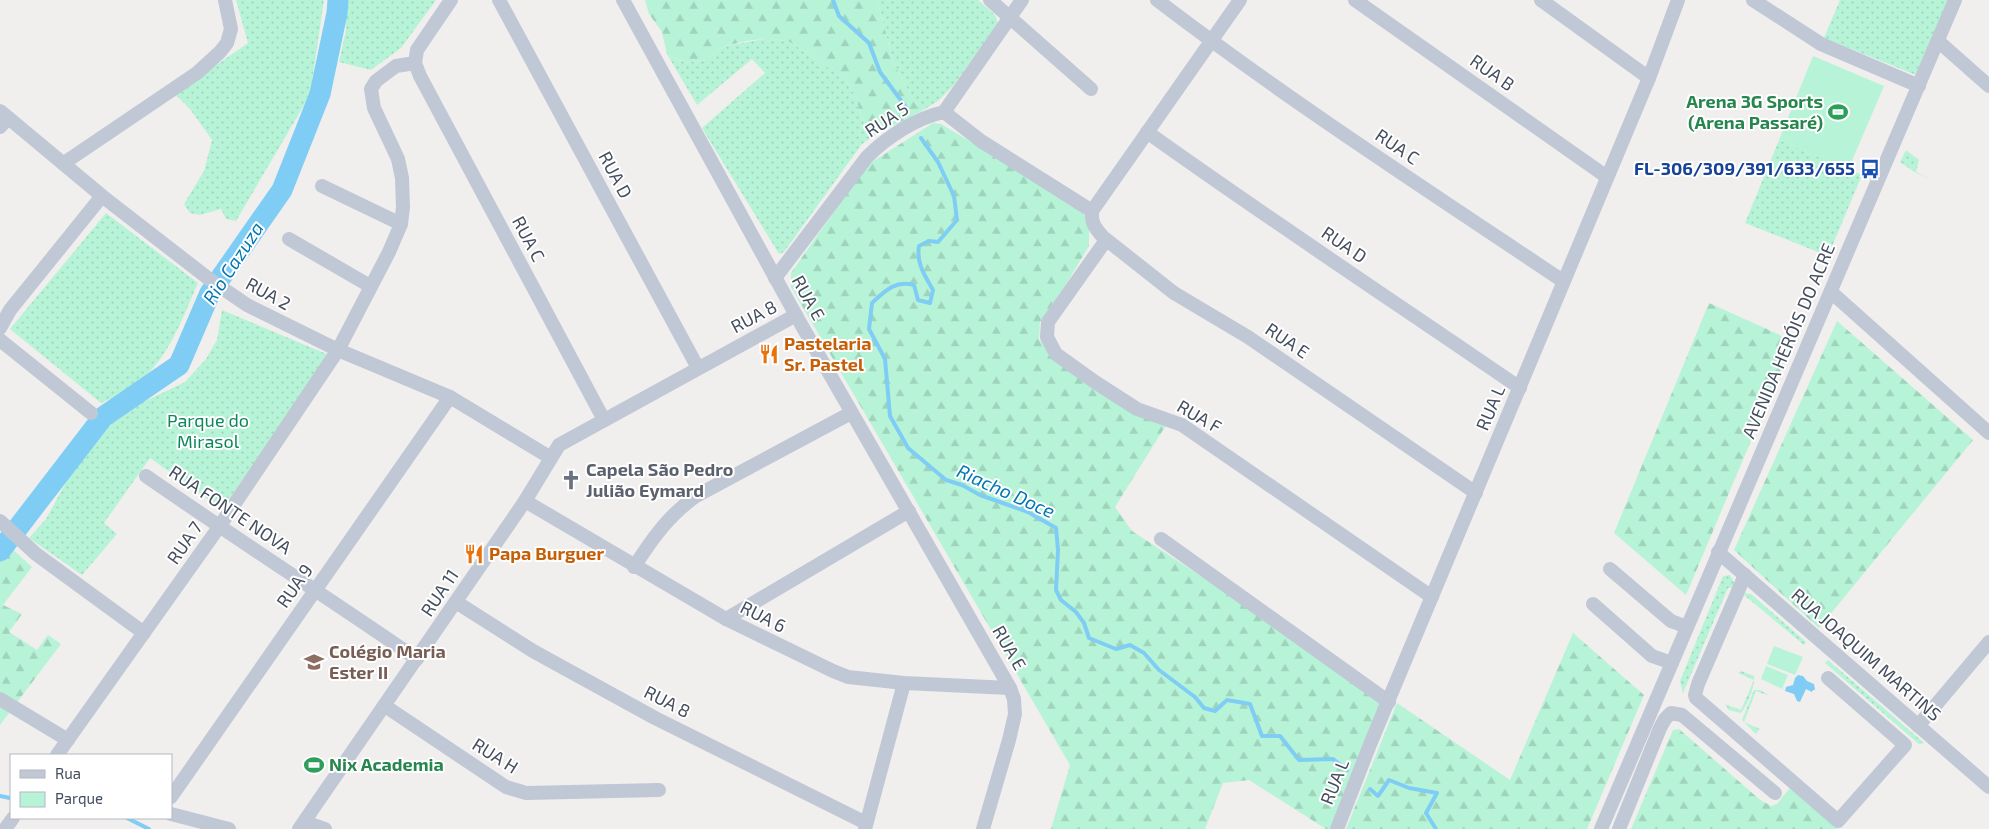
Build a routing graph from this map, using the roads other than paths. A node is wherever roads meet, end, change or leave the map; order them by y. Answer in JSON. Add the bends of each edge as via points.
{"nodes":[{"id":1,"x":225,"y":0,"type":"edge"},
{"id":2,"x":451,"y":0,"type":"edge"},
{"id":3,"x":499,"y":0,"type":"edge"},
{"id":4,"x":623,"y":0,"type":"edge"},
{"id":5,"x":990,"y":0,"type":"edge"},
{"id":6,"x":1022,"y":0,"type":"edge"},
{"id":7,"x":1157,"y":0,"type":"edge"},
{"id":8,"x":1240,"y":0,"type":"edge"},
{"id":9,"x":1355,"y":0,"type":"edge"},
{"id":10,"x":1541,"y":0,"type":"edge"},
{"id":11,"x":1678,"y":0,"type":"edge"},
{"id":12,"x":1752,"y":0,"type":"edge"},
{"id":13,"x":1955,"y":0,"type":"edge"},
{"id":14,"x":1769,"y":5,"type":"edge"},
{"id":15,"x":1010,"y":18,"type":"junction"},
{"id":16,"x":1210,"y":41,"type":"junction"},
{"id":17,"x":1938,"y":41,"type":"junction"},
{"id":18,"x":417,"y":70,"type":"junction"},
{"id":19,"x":1649,"y":78,"type":"junction"},
{"id":20,"x":1919,"y":86,"type":"junction"},
{"id":21,"x":1989,"y":86,"type":"edge"},
{"id":22,"x":1092,"y":89,"type":"dead end"},
{"id":23,"x":944,"y":112,"type":"junction"},
{"id":24,"x":3,"y":119,"type":"edge"},
{"id":25,"x":1147,"y":132,"type":"junction"},
{"id":26,"x":64,"y":163,"type":"junction"},
{"id":27,"x":1608,"y":177,"type":"junction"},
{"id":28,"x":322,"y":186,"type":"dead end"},
{"id":29,"x":102,"y":196,"type":"junction"},
{"id":30,"x":1092,"y":211,"type":"junction"},
{"id":31,"x":401,"y":224,"type":"junction"},
{"id":32,"x":289,"y":239,"type":"dead end"},
{"id":33,"x":1106,"y":240,"type":"junction"},
{"id":34,"x":775,"y":278,"type":"junction"},
{"id":35,"x":1563,"y":281,"type":"junction"},
{"id":36,"x":370,"y":286,"type":"junction"},
{"id":37,"x":1830,"y":292,"type":"junction"},
{"id":38,"x":796,"y":315,"type":"junction"},
{"id":39,"x":0,"y":328,"type":"edge"},
{"id":40,"x":0,"y":340,"type":"edge"},
{"id":41,"x":338,"y":350,"type":"junction"},
{"id":42,"x":698,"y":368,"type":"junction"},
{"id":43,"x":1520,"y":388,"type":"junction"},
{"id":44,"x":450,"y":397,"type":"junction"},
{"id":45,"x":91,"y":413,"type":"dead end"},
{"id":46,"x":851,"y":413,"type":"junction"},
{"id":47,"x":604,"y":420,"type":"junction"},
{"id":48,"x":1989,"y":433,"type":"edge"},
{"id":49,"x":551,"y":458,"type":"junction"},
{"id":50,"x":146,"y":476,"type":"dead end"},
{"id":51,"x":1476,"y":493,"type":"junction"},
{"id":52,"x":525,"y":501,"type":"junction"},
{"id":53,"x":909,"y":512,"type":"junction"},
{"id":54,"x":3,"y":523,"type":"edge"},
{"id":55,"x":219,"y":527,"type":"junction"},
{"id":56,"x":1161,"y":540,"type":"dead end"},
{"id":57,"x":1718,"y":552,"type":"junction"},
{"id":58,"x":634,"y":567,"type":"junction"},
{"id":59,"x":1610,"y":569,"type":"dead end"},
{"id":60,"x":1745,"y":575,"type":"junction"},
{"id":61,"x":316,"y":589,"type":"junction"},
{"id":62,"x":1432,"y":597,"type":"junction"},
{"id":63,"x":456,"y":602,"type":"junction"},
{"id":64,"x":1593,"y":604,"type":"dead end"},
{"id":65,"x":726,"y":619,"type":"junction"},
{"id":66,"x":1687,"y":627,"type":"junction"},
{"id":67,"x":144,"y":633,"type":"junction"},
{"id":68,"x":1989,"y":642,"type":"edge"},
{"id":69,"x":417,"y":659,"type":"junction"},
{"id":70,"x":1672,"y":663,"type":"junction"},
{"id":71,"x":1828,"y":678,"type":"dead end"},
{"id":72,"x":904,"y":683,"type":"junction"},
{"id":73,"x":1010,"y":688,"type":"junction"},
{"id":74,"x":0,"y":700,"type":"edge"},
{"id":75,"x":1389,"y":702,"type":"junction"},
{"id":76,"x":385,"y":706,"type":"junction"},
{"id":77,"x":1918,"y":726,"type":"junction"},
{"id":78,"x":68,"y":740,"type":"junction"},
{"id":79,"x":58,"y":754,"type":"edge"},
{"id":80,"x":1989,"y":787,"type":"edge"},
{"id":81,"x":659,"y":790,"type":"dead end"},
{"id":82,"x":1774,"y":793,"type":"dead end"},
{"id":83,"x":172,"y":796,"type":"edge"},
{"id":84,"x":172,"y":814,"type":"edge"},
{"id":85,"x":302,"y":825,"type":"edge"},
{"id":86,"x":866,"y":826,"type":"edge"},
{"id":87,"x":229,"y":829,"type":"edge"},
{"id":88,"x":325,"y":829,"type":"edge"},
{"id":89,"x":983,"y":829,"type":"edge"},
{"id":90,"x":1337,"y":829,"type":"edge"},
{"id":91,"x":1601,"y":829,"type":"edge"},
{"id":92,"x":1619,"y":829,"type":"edge"}],
"edges":[{"from":1,"to":26,"type":"street","via":[[231,30],[220,52],[197,73]]},
{"from":2,"to":18,"type":"street","via":[[417,50]]},
{"from":3,"to":42,"type":"street","name":"RUA D"},
{"from":4,"to":34,"type":"street","name":"RUA E"},
{"from":5,"to":15,"type":"street"},
{"from":6,"to":15,"type":"street"},
{"from":7,"to":16,"type":"street"},
{"from":8,"to":16,"type":"street"},
{"from":9,"to":27,"type":"street","name":"RUA B"},
{"from":10,"to":19,"type":"street"},
{"from":11,"to":19,"type":"street","name":"RUA L"},
{"from":12,"to":14,"type":"street"},
{"from":13,"to":17,"type":"street","name":"AVENIDA HERÓIS DO ACRE"},
{"from":14,"to":20,"type":"street","via":[[1821,44]]},
{"from":15,"to":22,"type":"street"},
{"from":15,"to":23,"type":"street"},
{"from":16,"to":25,"type":"street"},
{"from":16,"to":35,"type":"street","name":"RUA C"},
{"from":17,"to":20,"type":"street","name":"AVENIDA HERÓIS DO ACRE"},
{"from":17,"to":21,"type":"street"},
{"from":18,"to":31,"type":"street","name":"RUA 7","via":[[396,66],[371,89],[374,108],[398,159],[402,178]]},
{"from":18,"to":47,"type":"street","name":"RUA C"},
{"from":19,"to":27,"type":"street","name":"RUA L"},
{"from":20,"to":37,"type":"street","name":"AVENIDA HERÓIS DO ACRE"},
{"from":23,"to":30,"type":"street","via":[[981,141]]},
{"from":23,"to":34,"type":"street","name":"RUA 5","via":[[927,116],[876,147]]},
{"from":24,"to":26,"type":"street","name":"RUA 2"},
{"from":25,"to":30,"type":"street"},
{"from":25,"to":43,"type":"street","name":"RUA D","via":[[1237,197]]},
{"from":26,"to":29,"type":"street","name":"RUA 2"},
{"from":27,"to":35,"type":"street","name":"RUA L"},
{"from":28,"to":31,"type":"street"},
{"from":29,"to":39,"type":"street","via":[[10,310]]},
{"from":29,"to":41,"type":"street","name":"RUA 2","via":[[230,294]]},
{"from":30,"to":33,"type":"street","name":"RUA E","via":[[1095,228]]},
{"from":31,"to":36,"type":"street","name":"RUA 7"},
{"from":32,"to":36,"type":"street"},
{"from":33,"to":51,"type":"street","name":"RUA E","via":[[1174,293],[1248,337]]},
{"from":33,"to":62,"type":"street","name":"RUA F","via":[[1048,322],[1046,337],[1056,354],[1137,408],[1182,425]]},
{"from":34,"to":38,"type":"street","name":"RUA E"},
{"from":35,"to":43,"type":"street","name":"RUA L"},
{"from":36,"to":41,"type":"street","name":"RUA 7"},
{"from":37,"to":48,"type":"street"},
{"from":37,"to":57,"type":"street","name":"AVENIDA HERÓIS DO ACRE"},
{"from":38,"to":42,"type":"street","name":"RUA 8"},
{"from":38,"to":46,"type":"street","name":"RUA E"},
{"from":40,"to":45,"type":"street"},
{"from":41,"to":44,"type":"street","name":"RUA 2"},
{"from":41,"to":55,"type":"street","name":"RUA 7"},
{"from":42,"to":47,"type":"street","name":"RUA 8"},
{"from":43,"to":51,"type":"street","name":"RUA L"},
{"from":44,"to":49,"type":"street","name":"RUA 2"},
{"from":44,"to":61,"type":"street","name":"RUA 9"},
{"from":46,"to":53,"type":"street","name":"RUA E"},
{"from":46,"to":58,"type":"street","via":[[681,506],[652,539]]},
{"from":47,"to":49,"type":"street","name":"RUA 8","via":[[559,446]]},
{"from":49,"to":52,"type":"street","name":"RUA 11"},
{"from":50,"to":55,"type":"street","name":"RUA FONTE NOVA"},
{"from":51,"to":62,"type":"street","name":"RUA L"},
{"from":52,"to":58,"type":"street","name":"RUA 6"},
{"from":52,"to":63,"type":"street","name":"RUA 11"},
{"from":53,"to":65,"type":"street"},
{"from":53,"to":73,"type":"street","name":"RUA E"},
{"from":54,"to":67,"type":"street","via":[[27,547]]},
{"from":55,"to":61,"type":"street","name":"RUA FONTE NOVA"},
{"from":55,"to":67,"type":"street","name":"RUA 7"},
{"from":56,"to":75,"type":"street"},
{"from":57,"to":60,"type":"street","name":"RUA JOAQUIM MARTINS"},
{"from":57,"to":66,"type":"street","name":"AVENIDA HERÓIS DO ACRE"},
{"from":58,"to":65,"type":"street","name":"RUA 6"},
{"from":59,"to":66,"type":"street","via":[[1672,622]]},
{"from":60,"to":71,"type":"street","via":[[1698,684],[1696,698],[1838,821],[1905,744]]},
{"from":60,"to":77,"type":"street","name":"RUA JOAQUIM MARTINS"},
{"from":61,"to":69,"type":"street","name":"RUA FONTE NOVA"},
{"from":61,"to":83,"type":"street","name":"RUA 9"},
{"from":62,"to":75,"type":"street","name":"RUA L"},
{"from":63,"to":69,"type":"street","name":"RUA 11"},
{"from":63,"to":86,"type":"street","name":"RUA 8","via":[[533,651],[655,718]]},
{"from":64,"to":70,"type":"street","via":[[1652,656]]},
{"from":65,"to":72,"type":"street","name":"RUA 6","via":[[833,672]]},
{"from":66,"to":70,"type":"street","name":"AVENIDA HERÓIS DO ACRE"},
{"from":67,"to":78,"type":"street","name":"RUA 7"},
{"from":68,"to":77,"type":"street"},
{"from":69,"to":76,"type":"street","name":"RUA 11"},
{"from":70,"to":91,"type":"street","name":"AVENIDA HERÓIS DO ACRE"},
{"from":72,"to":73,"type":"street","name":"RUA 6"},
{"from":72,"to":86,"type":"street"},
{"from":73,"to":89,"type":"street","name":"RUA E","via":[[1015,714]]},
{"from":74,"to":78,"type":"street"},
{"from":75,"to":90,"type":"street","name":"RUA L"},
{"from":76,"to":81,"type":"street","name":"RUA H","via":[[515,791]]},
{"from":76,"to":85,"type":"street","name":"RUA 11"},
{"from":77,"to":80,"type":"street","name":"RUA JOAQUIM MARTINS"},
{"from":78,"to":79,"type":"street","name":"RUA 7"},
{"from":82,"to":92,"type":"street","via":[[1682,715],[1671,713],[1660,728]]},
{"from":84,"to":87,"type":"street"},
{"from":85,"to":88,"type":"street"}]}
